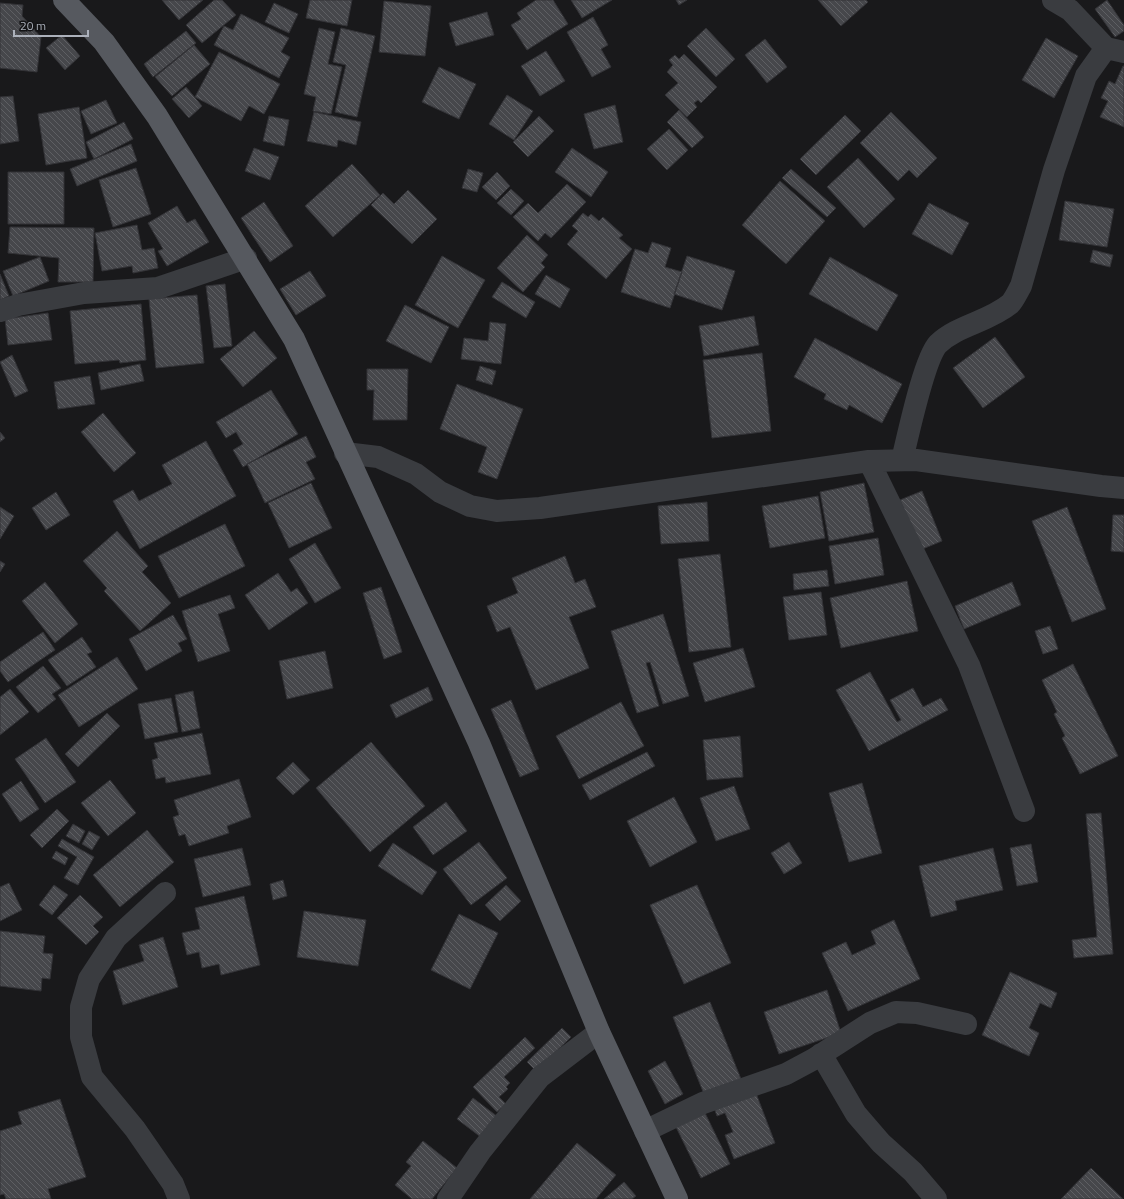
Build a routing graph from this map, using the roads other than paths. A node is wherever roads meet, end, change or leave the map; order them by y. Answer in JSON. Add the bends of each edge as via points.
{"nodes":[{"id":1,"x":64,"y":0,"type":"edge"},
{"id":2,"x":1053,"y":0,"type":"edge"},
{"id":3,"x":1115,"y":50,"type":"edge"},
{"id":4,"x":246,"y":258,"type":"junction"},
{"id":5,"x":0,"y":311,"type":"edge"},
{"id":6,"x":345,"y":453,"type":"junction"},
{"id":7,"x":902,"y":460,"type":"junction"},
{"id":8,"x":869,"y":461,"type":"junction"},
{"id":9,"x":1124,"y":488,"type":"edge"},
{"id":10,"x":1024,"y":811,"type":"dead end"},
{"id":11,"x":164,"y":893,"type":"dead end"},
{"id":12,"x":966,"y":1024,"type":"dead end"},
{"id":13,"x":599,"y":1032,"type":"junction"},
{"id":14,"x":822,"y":1054,"type":"junction"},
{"id":15,"x":645,"y":1131,"type":"junction"},
{"id":16,"x":180,"y":1199,"type":"edge"},
{"id":17,"x":448,"y":1199,"type":"edge"},
{"id":18,"x":677,"y":1199,"type":"edge"},
{"id":19,"x":936,"y":1199,"type":"edge"}],
"edges":[{"from":1,"to":4,"type":"main road","via":[[104,42],[157,116]]},
{"from":2,"to":3,"type":"street","via":[[1070,10]]},
{"from":3,"to":7,"type":"street","via":[[1086,76],[1054,170],[1021,286],[1011,303],[988,318],[955,332],[938,345],[929,360]]},
{"from":4,"to":5,"type":"street","via":[[158,288],[84,293],[18,305]]},
{"from":4,"to":6,"type":"main road","via":[[294,339]]},
{"from":6,"to":8,"type":"street","via":[[378,457],[416,474],[440,492],[470,506],[497,511],[540,508]]},
{"from":6,"to":13,"type":"main road","via":[[479,743]]},
{"from":7,"to":8,"type":"street"},
{"from":7,"to":9,"type":"street"},
{"from":8,"to":10,"type":"street","via":[[969,665]]},
{"from":11,"to":16,"type":"street","via":[[116,938],[89,979],[81,1007],[81,1037],[92,1076],[135,1128],[174,1184]]},
{"from":12,"to":14,"type":"street","via":[[917,1013],[896,1012],[870,1023]]},
{"from":13,"to":15,"type":"main road"},
{"from":13,"to":17,"type":"street","via":[[540,1077],[480,1152]]},
{"from":14,"to":15,"type":"street","via":[[786,1074],[703,1103]]},
{"from":14,"to":19,"type":"street","via":[[856,1114],[881,1143],[914,1172]]},
{"from":15,"to":18,"type":"main road"}]}
